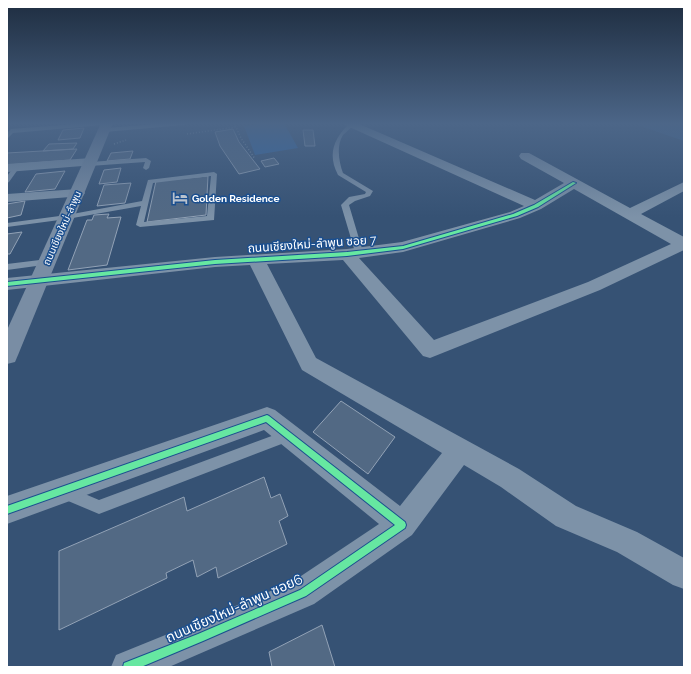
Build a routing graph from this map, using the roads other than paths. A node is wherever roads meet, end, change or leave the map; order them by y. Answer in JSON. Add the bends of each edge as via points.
{"nodes":[{"id":1,"x":94,"y":154,"type":"edge"},
{"id":2,"x":336,"y":154,"type":"edge"},
{"id":3,"x":421,"y":154,"type":"edge"},
{"id":4,"x":525,"y":156,"type":"dead end"},
{"id":5,"x":91,"y":163,"type":"junction"},
{"id":6,"x":12,"y":168,"type":"edge"},
{"id":7,"x":146,"y":168,"type":"dead end"},
{"id":8,"x":7,"y":181,"type":"edge"},
{"id":9,"x":574,"y":183,"type":"junction"},
{"id":10,"x":684,"y":186,"type":"edge"},
{"id":11,"x":78,"y":193,"type":"junction"},
{"id":12,"x":7,"y":198,"type":"edge"},
{"id":13,"x":145,"y":203,"type":"junction"},
{"id":14,"x":536,"y":206,"type":"junction"},
{"id":15,"x":630,"y":214,"type":"junction"},
{"id":16,"x":67,"y":218,"type":"junction"},
{"id":17,"x":7,"y":225,"type":"edge"},
{"id":18,"x":684,"y":244,"type":"edge"},
{"id":19,"x":353,"y":253,"type":"junction"},
{"id":20,"x":256,"y":260,"type":"junction"},
{"id":21,"x":48,"y":262,"type":"junction"},
{"id":22,"x":7,"y":267,"type":"edge"},
{"id":23,"x":40,"y":280,"type":"junction"},
{"id":24,"x":7,"y":284,"type":"edge"},
{"id":25,"x":7,"y":355,"type":"edge"},
{"id":26,"x":290,"y":436,"type":"junction"},
{"id":27,"x":461,"y":450,"type":"junction"},
{"id":28,"x":60,"y":491,"type":"junction"},
{"id":29,"x":7,"y":510,"type":"edge"},
{"id":30,"x":402,"y":524,"type":"junction"},
{"id":31,"x":684,"y":574,"type":"edge"},
{"id":32,"x":128,"y":667,"type":"edge"}],
"edges":[{"from":1,"to":5,"type":"main road","name":"ถนนเชียงใหม่-ลำพูน"},
{"from":2,"to":19,"type":"lane","via":[[340,174],[370,191],[368,196],[352,199],[345,205]]},
{"from":3,"to":14,"type":"street"},
{"from":4,"to":9,"type":"street"},
{"from":5,"to":6,"type":"street"},
{"from":5,"to":7,"type":"lane","via":[[146,160]]},
{"from":5,"to":11,"type":"main road","name":"ถนนเชียงใหม่-ลำพูน"},
{"from":6,"to":8,"type":"lane"},
{"from":9,"to":14,"type":"street","name":"ถนนเชียงใหม่-ลำพูน ซอย 7"},
{"from":9,"to":15,"type":"street"},
{"from":10,"to":15,"type":"street"},
{"from":11,"to":12,"type":"street"},
{"from":11,"to":16,"type":"main road","name":"ถนนเชียงใหม่-ลำพูน"},
{"from":13,"to":13,"type":"lane","via":[[150,181],[214,174],[211,218],[140,225]]},
{"from":13,"to":16,"type":"lane"},
{"from":14,"to":19,"type":"street","name":"ถนนเชียงใหม่-ลำพูน ซอย 7","via":[[515,215],[403,247]]},
{"from":15,"to":18,"type":"street"},
{"from":16,"to":17,"type":"lane"},
{"from":16,"to":21,"type":"main road","name":"ถนนเชียงใหม่-ลำพูน"},
{"from":18,"to":19,"type":"street","via":[[594,286],[430,350]]},
{"from":19,"to":20,"type":"street","name":"ถนนเชียงใหม่-ลำพูน ซอย 7"},
{"from":20,"to":23,"type":"street","name":"ถนนเชียงใหม่-ลำพูน ซอย 7"},
{"from":20,"to":27,"type":"street","via":[[309,364]]},
{"from":21,"to":22,"type":"lane"},
{"from":21,"to":23,"type":"main road","name":"ถนนเชียงใหม่-ลำพูน"},
{"from":23,"to":24,"type":"street","name":"ถนนเชียงใหม่-ลำพูน ซอย 7"},
{"from":23,"to":25,"type":"main road","name":"ถนนเชียงใหม่-ลำพูน"},
{"from":26,"to":28,"type":"lane","via":[[99,507]]},
{"from":26,"to":28,"type":"street","via":[[267,418]]},
{"from":26,"to":30,"type":"street"},
{"from":27,"to":30,"type":"street","name":"ถนนเชียงใหม่-ลำพูน ซอย6"},
{"from":27,"to":31,"type":"street","via":[[510,478],[566,516],[627,542]]},
{"from":28,"to":29,"type":"street"},
{"from":30,"to":32,"type":"street","name":"ถนนเชียงใหม่-ลำพูน ซอย6","via":[[303,593]]}]}
